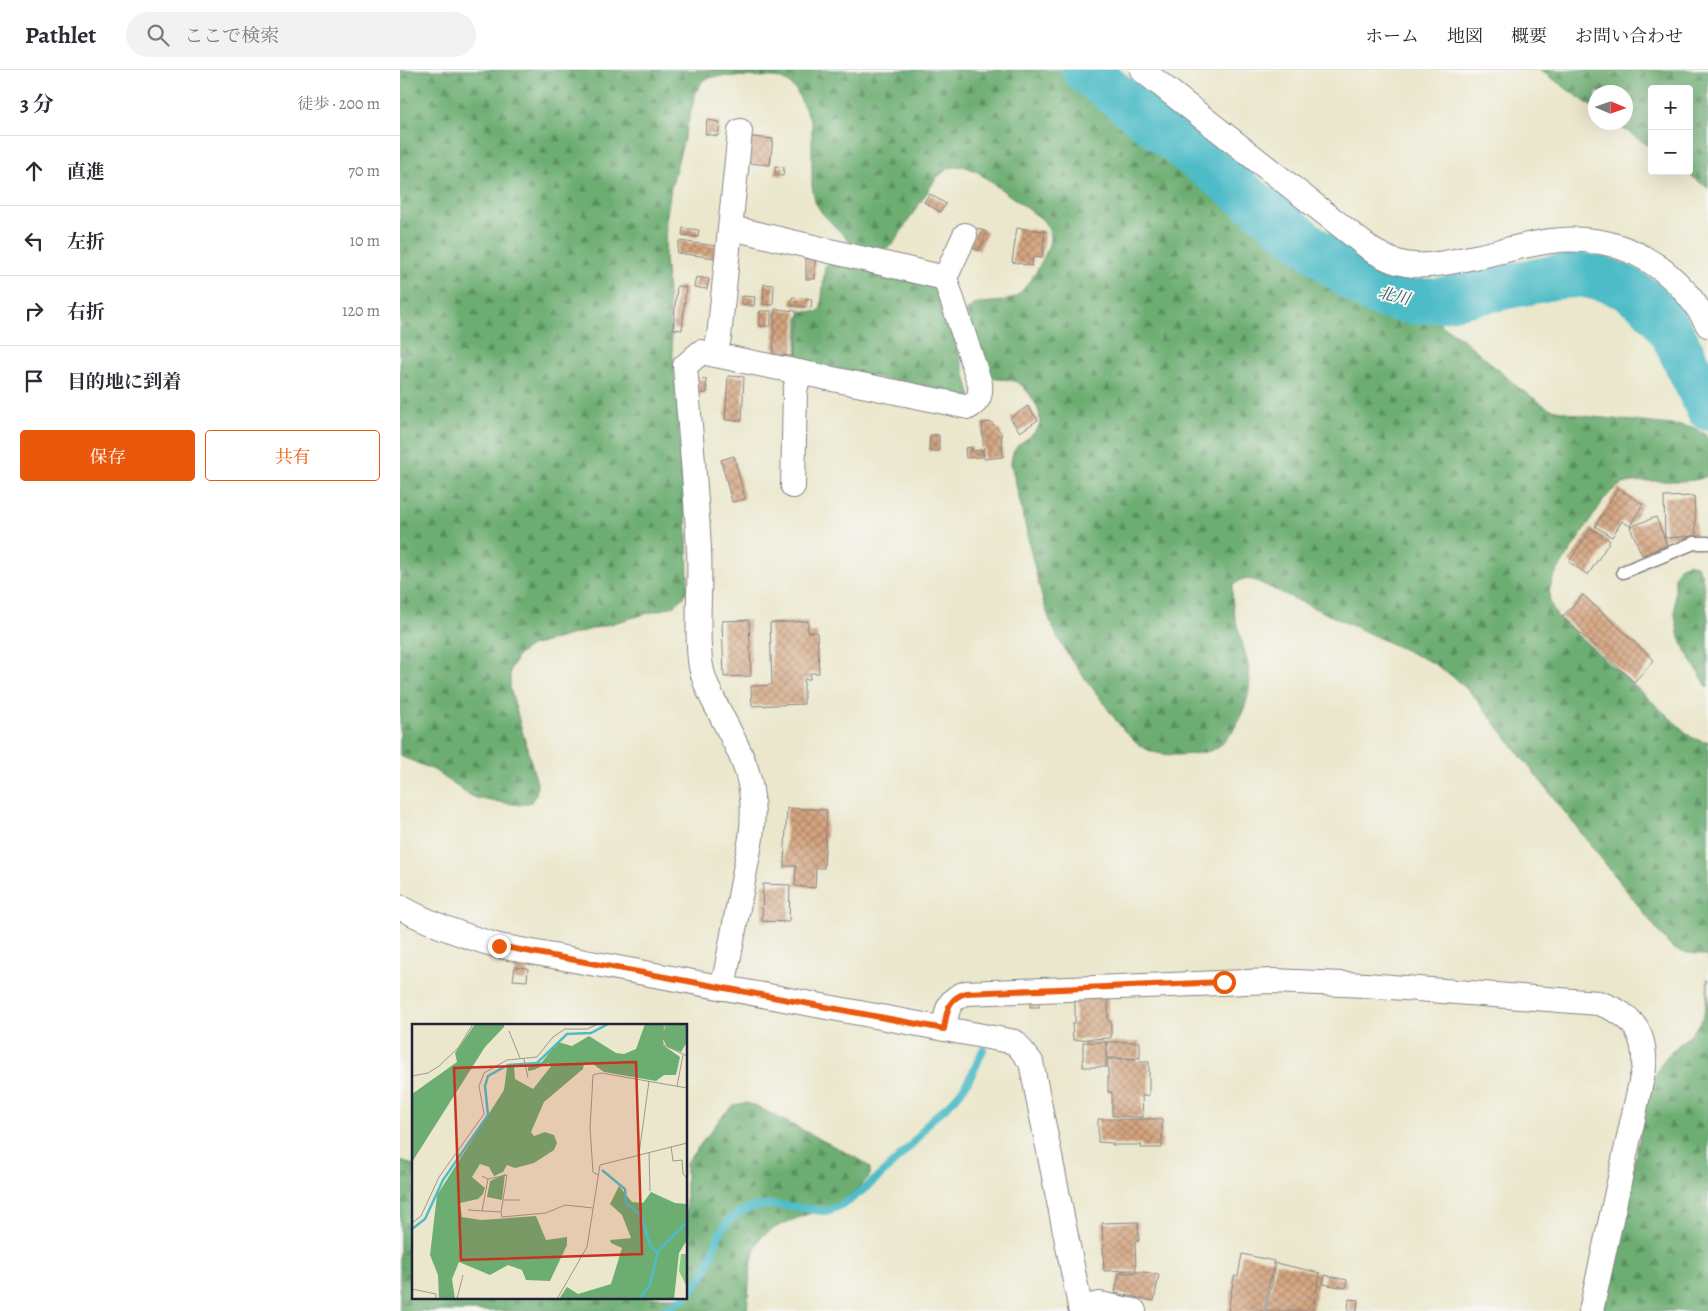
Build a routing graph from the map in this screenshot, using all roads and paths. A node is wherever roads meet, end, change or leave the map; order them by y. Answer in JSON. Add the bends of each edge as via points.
{"nodes":[{"id":1,"x":1142,"y":70,"type":"edge"},
{"id":2,"x":740,"y":131,"type":"dead end"},
{"id":3,"x":730,"y":229,"type":"junction"},
{"id":4,"x":965,"y":235,"type":"dead end"},
{"id":5,"x":945,"y":278,"type":"junction"},
{"id":6,"x":1708,"y":325,"type":"edge"},
{"id":7,"x":715,"y":355,"type":"junction"},
{"id":8,"x":798,"y":372,"type":"junction"},
{"id":9,"x":793,"y":486,"type":"dead end"},
{"id":10,"x":1704,"y":543,"type":"edge"},
{"id":11,"x":1623,"y":572,"type":"dead end"},
{"id":12,"x":400,"y":907,"type":"edge"},
{"id":13,"x":723,"y":988,"type":"junction"},
{"id":14,"x":944,"y":1029,"type":"junction"},
{"id":15,"x":1080,"y":1310,"type":"edge"},
{"id":16,"x":1134,"y":1311,"type":"edge"},
{"id":17,"x":1592,"y":1311,"type":"edge"}],
"edges":[{"from":1,"to":6,"type":"street","via":[[1373,251],[1393,261],[1414,266],[1435,264],[1551,241],[1583,240],[1613,245],[1643,256],[1669,274],[1691,297]]},
{"from":2,"to":3,"type":"street"},
{"from":3,"to":5,"type":"street"},
{"from":3,"to":7,"type":"street"},
{"from":4,"to":5,"type":"street"},
{"from":5,"to":8,"type":"street","via":[[980,384],[977,402],[969,407],[959,406]]},
{"from":7,"to":8,"type":"street"},
{"from":7,"to":13,"type":"street","via":[[701,352],[685,366],[700,552],[700,662],[704,680],[748,771],[754,816]]},
{"from":8,"to":9,"type":"street"},
{"from":10,"to":11,"type":"lane","via":[[1694,543]]},
{"from":12,"to":13,"type":"street","via":[[460,935],[499,946]]},
{"from":13,"to":14,"type":"street"},
{"from":14,"to":15,"type":"street","via":[[1015,1042],[1031,1062]]},
{"from":14,"to":17,"type":"street","via":[[951,1001],[966,993],[1224,982],[1366,985],[1598,1003],[1615,1008],[1630,1019],[1640,1034],[1645,1051],[1644,1068]]},
{"from":15,"to":16,"type":"street","via":[[1100,1304]]}]}
